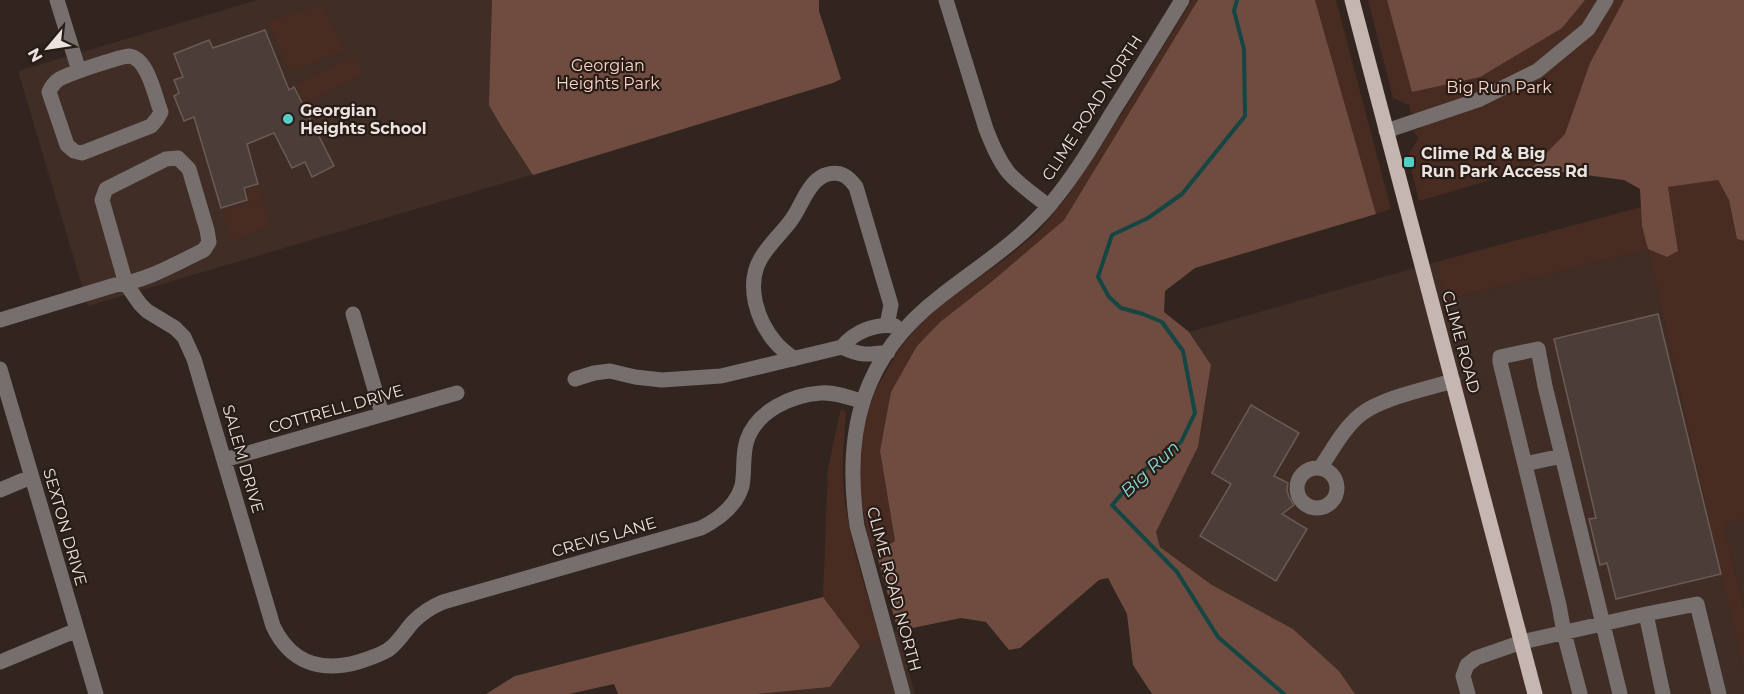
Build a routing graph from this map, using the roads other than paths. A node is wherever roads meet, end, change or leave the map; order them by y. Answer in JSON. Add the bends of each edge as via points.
{"nodes":[{"id":1,"x":57,"y":0,"type":"edge"},
{"id":2,"x":946,"y":0,"type":"edge"},
{"id":3,"x":1182,"y":0,"type":"edge"},
{"id":4,"x":1352,"y":0,"type":"edge"},
{"id":5,"x":1606,"y":0,"type":"edge"},
{"id":6,"x":79,"y":71,"type":"junction"},
{"id":7,"x":1386,"y":131,"type":"junction"},
{"id":8,"x":1048,"y":206,"type":"junction"},
{"id":9,"x":126,"y":284,"type":"junction"},
{"id":10,"x":353,"y":314,"type":"dead end"},
{"id":11,"x":0,"y":320,"type":"edge"},
{"id":12,"x":887,"y":325,"type":"junction"},
{"id":13,"x":906,"y":328,"type":"junction"},
{"id":14,"x":842,"y":347,"type":"junction"},
{"id":15,"x":888,"y":352,"type":"junction"},
{"id":16,"x":794,"y":359,"type":"junction"},
{"id":17,"x":0,"y":369,"type":"edge"},
{"id":18,"x":574,"y":379,"type":"dead end"},
{"id":19,"x":1452,"y":381,"type":"junction"},
{"id":20,"x":457,"y":393,"type":"dead end"},
{"id":21,"x":861,"y":401,"type":"junction"},
{"id":22,"x":382,"y":414,"type":"junction"},
{"id":23,"x":1562,"y":456,"type":"junction"},
{"id":24,"x":224,"y":460,"type":"junction"},
{"id":25,"x":1525,"y":464,"type":"junction"},
{"id":26,"x":1320,"y":468,"type":"dead end"},
{"id":27,"x":31,"y":477,"type":"junction"},
{"id":28,"x":0,"y":490,"type":"edge"},
{"id":29,"x":1646,"y":614,"type":"junction"},
{"id":30,"x":1602,"y":624,"type":"junction"},
{"id":31,"x":77,"y":630,"type":"junction"},
{"id":32,"x":1564,"y":633,"type":"junction"},
{"id":33,"x":1522,"y":642,"type":"junction"},
{"id":34,"x":302,"y":660,"type":"joint"},
{"id":35,"x":0,"y":662,"type":"edge"},
{"id":36,"x":96,"y":694,"type":"edge"},
{"id":37,"x":903,"y":694,"type":"edge"},
{"id":38,"x":1468,"y":694,"type":"edge"},
{"id":39,"x":1535,"y":694,"type":"edge"},
{"id":40,"x":1580,"y":694,"type":"edge"},
{"id":41,"x":1620,"y":694,"type":"edge"},
{"id":42,"x":1663,"y":694,"type":"edge"},
{"id":43,"x":1719,"y":694,"type":"edge"}],
"edges":[{"from":1,"to":6,"type":"street"},
{"from":2,"to":8,"type":"street","via":[[994,149],[1014,177]]},
{"from":3,"to":8,"type":"street","name":"CLIME ROAD NORTH","via":[[1076,172]]},
{"from":4,"to":7,"type":"main road","name":"CLIME ROAD"},
{"from":5,"to":7,"type":"street","via":[[1588,29],[1537,71],[1478,100]]},
{"from":6,"to":6,"type":"street","via":[[58,78],[49,92],[67,145],[74,151],[82,153],[151,126],[157,119],[160,112],[146,68],[138,60],[129,56]]},
{"from":7,"to":19,"type":"main road","name":"CLIME ROAD"},
{"from":8,"to":13,"type":"street","name":"CLIME ROAD NORTH","via":[[1011,243],[927,306]]},
{"from":9,"to":9,"type":"street","via":[[102,200],[106,189],[166,159],[178,158],[189,169],[209,243],[204,250]]},
{"from":9,"to":11,"type":"street"},
{"from":9,"to":24,"type":"street","name":"SALEM DRIVE","via":[[147,311],[184,337]]},
{"from":10,"to":22,"type":"street"},
{"from":12,"to":13,"type":"street"},
{"from":12,"to":14,"type":"street","via":[[871,327],[848,339]]},
{"from":12,"to":16,"type":"street","via":[[891,305],[856,187],[848,177],[837,173],[824,176],[813,184],[754,271],[755,303],[776,343]]},
{"from":13,"to":15,"type":"street","name":"CLIME ROAD NORTH"},
{"from":14,"to":15,"type":"street","via":[[866,355]]},
{"from":14,"to":16,"type":"street"},
{"from":15,"to":21,"type":"street","name":"CLIME ROAD NORTH"},
{"from":16,"to":18,"type":"street","via":[[721,376],[662,380],[610,371]]},
{"from":17,"to":27,"type":"street","name":"SEXTON DRIVE"},
{"from":19,"to":26,"type":"street","via":[[1398,397],[1360,415]]},
{"from":19,"to":33,"type":"main road","name":"CLIME ROAD"},
{"from":20,"to":22,"type":"street","name":"COTTRELL DRIVE"},
{"from":21,"to":34,"type":"street","name":"CREVIS LANE","via":[[820,393],[798,398],[762,416],[746,441],[742,486],[735,500],[726,512],[701,528],[443,602],[427,609],[388,649],[371,658],[334,667]]},
{"from":21,"to":37,"type":"street","name":"CLIME ROAD NORTH","via":[[852,455],[855,517]]},
{"from":22,"to":24,"type":"street","name":"COTTRELL DRIVE"},
{"from":23,"to":25,"type":"street"},
{"from":23,"to":25,"type":"street","via":[[1538,349],[1506,355],[1500,357],[1500,362]]},
{"from":23,"to":30,"type":"street"},
{"from":24,"to":34,"type":"street","name":"SALEM DRIVE","via":[[273,626],[284,646]]},
{"from":25,"to":32,"type":"street"},
{"from":27,"to":28,"type":"street"},
{"from":27,"to":31,"type":"street","name":"SEXTON DRIVE"},
{"from":29,"to":30,"type":"street"},
{"from":29,"to":42,"type":"street"},
{"from":29,"to":43,"type":"street","via":[[1696,604]]},
{"from":30,"to":32,"type":"street"},
{"from":30,"to":41,"type":"street"},
{"from":31,"to":35,"type":"street"},
{"from":31,"to":36,"type":"street","name":"SEXTON DRIVE"},
{"from":32,"to":33,"type":"street"},
{"from":32,"to":40,"type":"street"},
{"from":33,"to":38,"type":"street","via":[[1467,665],[1463,676]]},
{"from":33,"to":39,"type":"main road","name":"CLIME ROAD"}]}
